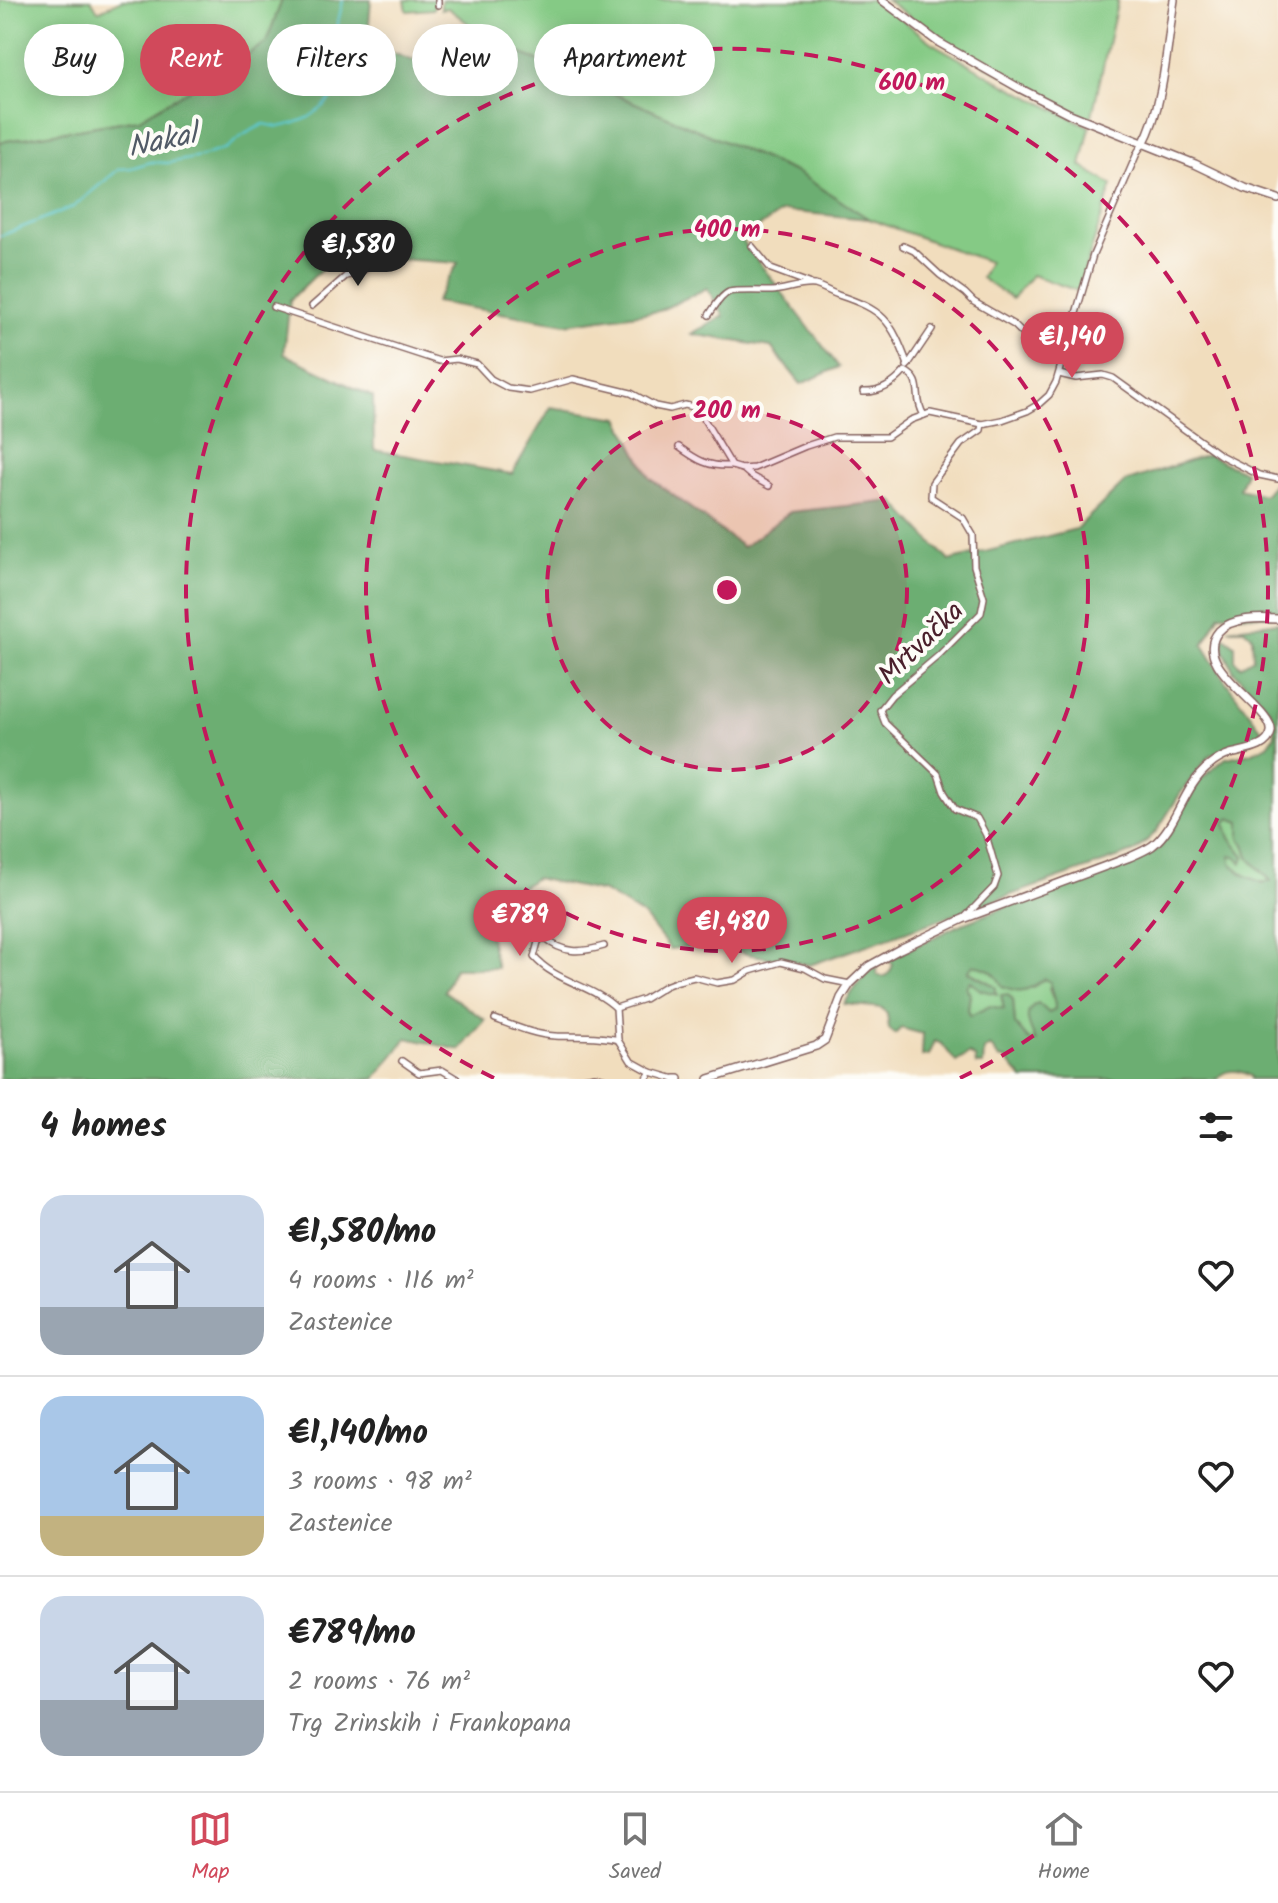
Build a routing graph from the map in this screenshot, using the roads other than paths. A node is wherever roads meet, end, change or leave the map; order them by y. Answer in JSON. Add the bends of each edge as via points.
{"nodes":[{"id":1,"x":882,"y":0,"type":"edge"},
{"id":2,"x":1174,"y":0,"type":"edge"},
{"id":3,"x":1143,"y":144,"type":"junction"},
{"id":4,"x":1278,"y":199,"type":"edge"},
{"id":5,"x":752,"y":246,"type":"dead end"},
{"id":6,"x":903,"y":246,"type":"dead end"},
{"id":7,"x":381,"y":251,"type":"dead end"},
{"id":8,"x":814,"y":285,"type":"junction"},
{"id":9,"x":312,"y":306,"type":"junction"},
{"id":10,"x":273,"y":307,"type":"dead end"},
{"id":11,"x":709,"y":315,"type":"dead end"},
{"id":12,"x":302,"y":316,"type":"junction"},
{"id":13,"x":314,"y":320,"type":"junction"},
{"id":14,"x":932,"y":329,"type":"dead end"},
{"id":15,"x":1063,"y":361,"type":"junction"},
{"id":16,"x":906,"y":368,"type":"junction"},
{"id":17,"x":1059,"y":374,"type":"junction"},
{"id":18,"x":863,"y":392,"type":"dead end"},
{"id":19,"x":924,"y":415,"type":"junction"},
{"id":20,"x":982,"y":424,"type":"junction"},
{"id":21,"x":679,"y":447,"type":"dead end"},
{"id":22,"x":732,"y":466,"type":"junction"},
{"id":23,"x":742,"y":469,"type":"junction"},
{"id":24,"x":1278,"y":479,"type":"edge"},
{"id":25,"x":769,"y":486,"type":"dead end"},
{"id":26,"x":1278,"y":619,"type":"edge"},
{"id":27,"x":563,"y":918,"type":"dead end"},
{"id":28,"x":963,"y":919,"type":"junction"},
{"id":29,"x":543,"y":937,"type":"junction"},
{"id":30,"x":604,"y":946,"type":"dead end"},
{"id":31,"x":850,"y":984,"type":"junction"},
{"id":32,"x":616,"y":1008,"type":"junction"},
{"id":33,"x":495,"y":1019,"type":"dead end"},
{"id":34,"x":618,"y":1040,"type":"junction"},
{"id":35,"x":402,"y":1061,"type":"dead end"},
{"id":36,"x":651,"y":1072,"type":"junction"},
{"id":37,"x":457,"y":1079,"type":"edge"},
{"id":38,"x":578,"y":1079,"type":"edge"},
{"id":39,"x":606,"y":1079,"type":"edge"},
{"id":40,"x":646,"y":1079,"type":"edge"},
{"id":41,"x":676,"y":1079,"type":"edge"},
{"id":42,"x":709,"y":1079,"type":"edge"}],
"edges":[{"from":1,"to":3,"type":"main road","via":[[938,42],[1019,88]]},
{"from":2,"to":3,"type":"main road","via":[[1157,110]]},
{"from":3,"to":4,"type":"main road"},
{"from":3,"to":15,"type":"street","via":[[1093,255]]},
{"from":5,"to":8,"type":"street","via":[[771,269]]},
{"from":6,"to":15,"type":"street","via":[[974,302],[1014,325],[1036,347]]},
{"from":7,"to":9,"type":"street","via":[[365,269],[346,276]]},
{"from":8,"to":11,"type":"street","via":[[729,292]]},
{"from":8,"to":16,"type":"street","via":[[879,313],[901,346]]},
{"from":9,"to":12,"type":"street"},
{"from":9,"to":13,"type":"street"},
{"from":10,"to":12,"type":"street"},
{"from":12,"to":13,"type":"street"},
{"from":13,"to":22,"type":"street","via":[[439,361],[477,364],[508,388],[530,391],[573,379],[631,393],[655,406],[693,407]]},
{"from":14,"to":16,"type":"street"},
{"from":15,"to":17,"type":"street"},
{"from":16,"to":18,"type":"street","via":[[877,392]]},
{"from":16,"to":19,"type":"street","via":[[918,384]]},
{"from":17,"to":20,"type":"street","via":[[1039,404]]},
{"from":17,"to":24,"type":"street","via":[[1113,378],[1220,455]]},
{"from":19,"to":20,"type":"street"},
{"from":19,"to":23,"type":"street","via":[[887,437],[834,437]]},
{"from":20,"to":28,"type":"street","name":"Mrtvačka","via":[[932,483],[931,497],[963,518],[973,535],[974,566],[984,598],[981,613],[880,710],[885,723],[938,774],[955,809],[977,818],[986,835],[998,876]]},
{"from":21,"to":22,"type":"street","via":[[708,465]]},
{"from":22,"to":23,"type":"street"},
{"from":23,"to":25,"type":"street"},
{"from":26,"to":28,"type":"main road","via":[[1230,624],[1213,641],[1215,661],[1271,726],[1264,744],[1208,766],[1153,845]]},
{"from":27,"to":29,"type":"street"},
{"from":28,"to":31,"type":"main road","via":[[869,966]]},
{"from":29,"to":30,"type":"street","via":[[562,949]]},
{"from":29,"to":32,"type":"street","via":[[534,957],[550,973],[601,995]]},
{"from":31,"to":32,"type":"street","via":[[781,962],[735,980],[678,981]]},
{"from":31,"to":42,"type":"main road","via":[[825,1040]]},
{"from":32,"to":34,"type":"street"},
{"from":33,"to":34,"type":"street","via":[[552,1036]]},
{"from":34,"to":36,"type":"street","via":[[631,1061]]},
{"from":35,"to":37,"type":"street","via":[[419,1073],[442,1070]]},
{"from":36,"to":40,"type":"street"},
{"from":36,"to":41,"type":"street"},
{"from":38,"to":39,"type":"street"}]}
